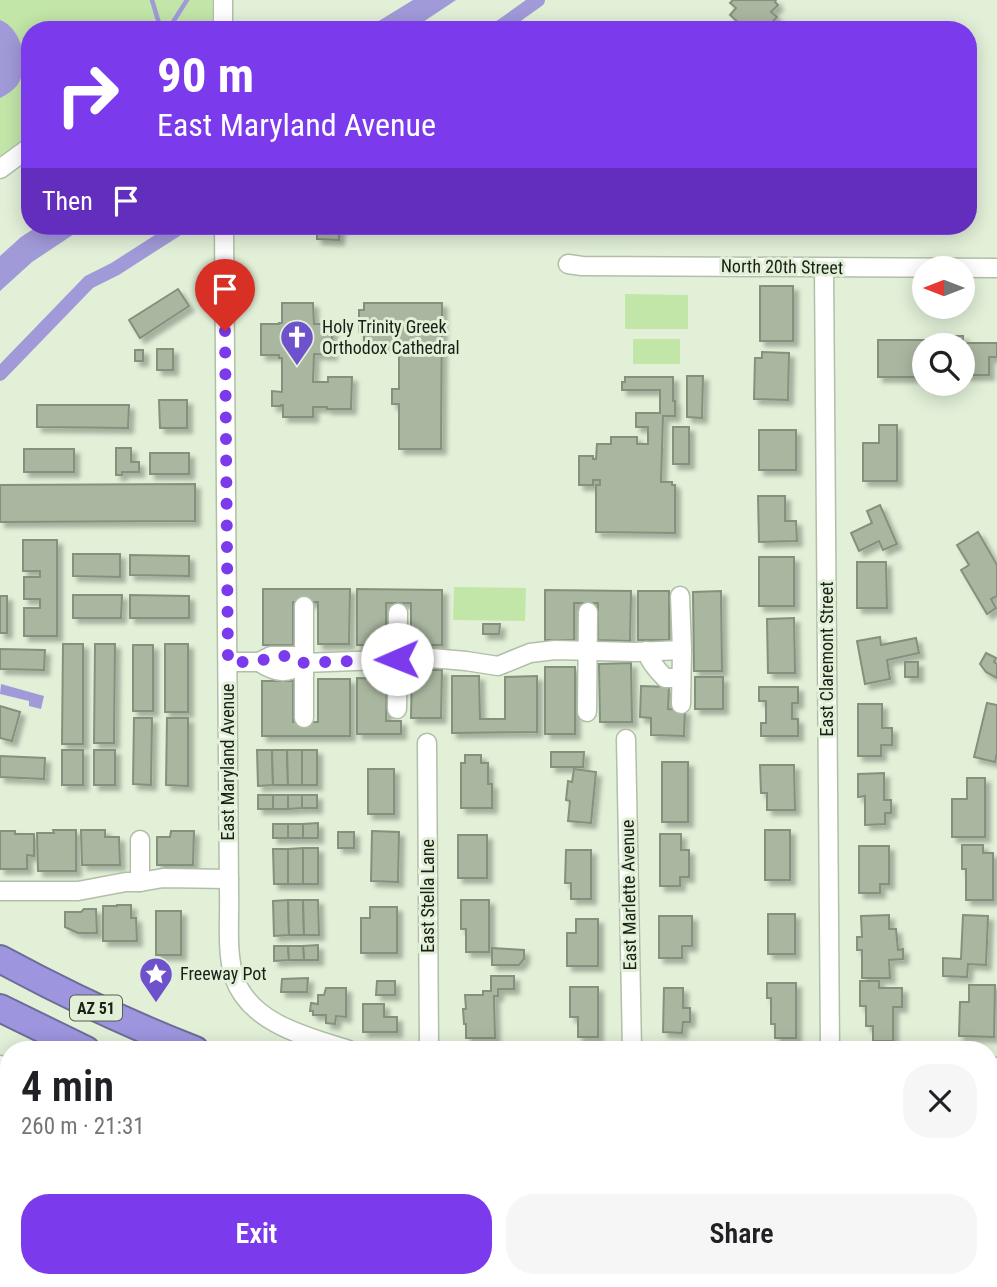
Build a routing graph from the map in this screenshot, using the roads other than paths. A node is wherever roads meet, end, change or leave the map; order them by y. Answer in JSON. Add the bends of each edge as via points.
{"nodes":[{"id":1,"x":223,"y":0,"type":"edge"},
{"id":2,"x":223,"y":21,"type":"edge"},
{"id":3,"x":21,"y":154,"type":"edge"},
{"id":4,"x":0,"y":169,"type":"edge"},
{"id":5,"x":224,"y":235,"type":"edge"},
{"id":6,"x":568,"y":264,"type":"dead end"},
{"id":7,"x":824,"y":268,"type":"junction"},
{"id":8,"x":997,"y":268,"type":"edge"},
{"id":9,"x":680,"y":596,"type":"dead end"},
{"id":10,"x":304,"y":606,"type":"dead end"},
{"id":11,"x":588,"y":612,"type":"dead end"},
{"id":12,"x":398,"y":613,"type":"dead end"},
{"id":13,"x":587,"y":650,"type":"junction"},
{"id":14,"x":682,"y":650,"type":"junction"},
{"id":15,"x":646,"y":651,"type":"junction"},
{"id":16,"x":397,"y":659,"type":"junction"},
{"id":17,"x":228,"y":662,"type":"junction"},
{"id":18,"x":304,"y":663,"type":"junction"},
{"id":19,"x":681,"y":678,"type":"junction"},
{"id":20,"x":681,"y":704,"type":"dead end"},
{"id":21,"x":397,"y":709,"type":"dead end"},
{"id":22,"x":587,"y":712,"type":"dead end"},
{"id":23,"x":304,"y":718,"type":"dead end"},
{"id":24,"x":626,"y":739,"type":"dead end"},
{"id":25,"x":427,"y":743,"type":"dead end"},
{"id":26,"x":140,"y":840,"type":"dead end"},
{"id":27,"x":140,"y":882,"type":"junction"},
{"id":28,"x":229,"y":885,"type":"junction"},
{"id":29,"x":0,"y":891,"type":"edge"},
{"id":30,"x":0,"y":959,"type":"edge"},
{"id":31,"x":0,"y":1008,"type":"edge"},
{"id":32,"x":68,"y":1041,"type":"edge"},
{"id":33,"x":171,"y":1041,"type":"edge"},
{"id":34,"x":321,"y":1041,"type":"edge"},
{"id":35,"x":429,"y":1041,"type":"edge"},
{"id":36,"x":632,"y":1041,"type":"edge"},
{"id":37,"x":830,"y":1041,"type":"edge"}],
"edges":[{"from":1,"to":2,"type":"street"},
{"from":3,"to":4,"type":"street"},
{"from":5,"to":17,"type":"street","name":"East Maryland Avenue"},
{"from":6,"to":7,"type":"street","name":"North 20th Street"},
{"from":7,"to":8,"type":"street","name":"North 20th Street"},
{"from":7,"to":37,"type":"street","name":"East Claremont Street"},
{"from":9,"to":14,"type":"street"},
{"from":10,"to":18,"type":"street"},
{"from":11,"to":13,"type":"street"},
{"from":12,"to":16,"type":"street"},
{"from":13,"to":15,"type":"street"},
{"from":13,"to":16,"type":"street","via":[[530,653],[498,666]]},
{"from":13,"to":22,"type":"street"},
{"from":14,"to":15,"type":"street"},
{"from":14,"to":19,"type":"street"},
{"from":15,"to":19,"type":"street","via":[[665,678]]},
{"from":16,"to":18,"type":"street"},
{"from":16,"to":21,"type":"street"},
{"from":17,"to":18,"type":"street","via":[[295,656]]},
{"from":17,"to":28,"type":"street","name":"East Maryland Avenue"},
{"from":18,"to":23,"type":"street"},
{"from":19,"to":20,"type":"street"},
{"from":24,"to":36,"type":"street","name":"East Marlette Avenue"},
{"from":25,"to":35,"type":"street","name":"East Stella Lane"},
{"from":26,"to":27,"type":"street"},
{"from":27,"to":28,"type":"street"},
{"from":27,"to":29,"type":"street","via":[[78,891]]},
{"from":28,"to":34,"type":"street","name":"East Maryland Avenue","via":[[230,952],[240,990],[265,1017]]},
{"from":30,"to":33,"type":"highway","number":"AZ 51"},
{"from":31,"to":32,"type":"highway","number":"AZ 51"}]}
